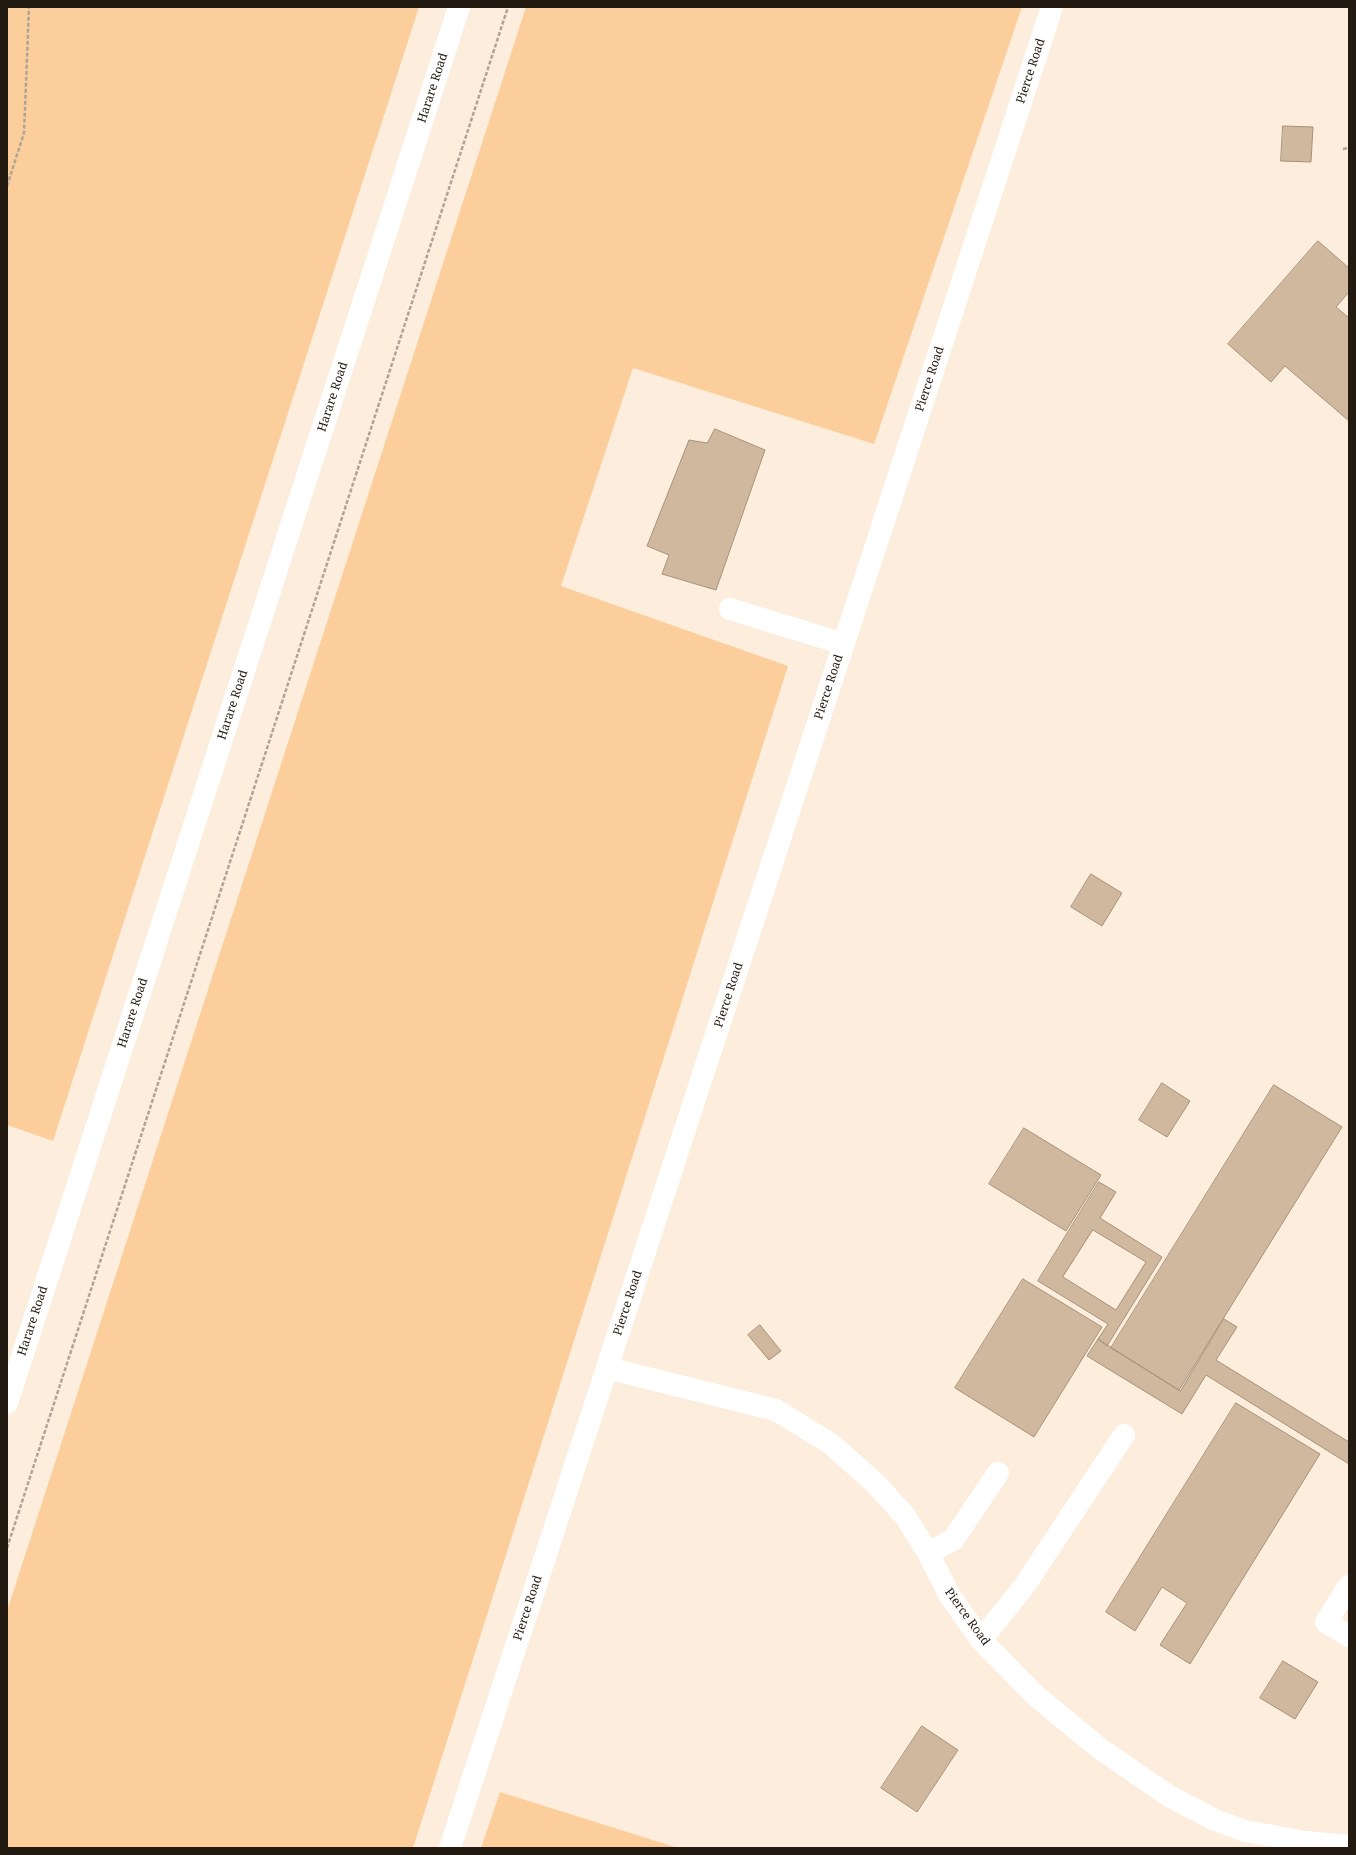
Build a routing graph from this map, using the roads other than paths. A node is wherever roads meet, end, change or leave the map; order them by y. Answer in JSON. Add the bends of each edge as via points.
{"nodes":[{"id":1,"x":1052,"y":7,"type":"edge"},
{"id":2,"x":459,"y":10,"type":"edge"},
{"id":3,"x":730,"y":608,"type":"dead end"},
{"id":4,"x":844,"y":644,"type":"junction"},
{"id":5,"x":607,"y":1368,"type":"junction"},
{"id":6,"x":7,"y":1403,"type":"edge"},
{"id":7,"x":1124,"y":1435,"type":"dead end"},
{"id":8,"x":998,"y":1473,"type":"dead end"},
{"id":9,"x":928,"y":1553,"type":"junction"},
{"id":10,"x":1349,"y":1586,"type":"edge"},
{"id":11,"x":1349,"y":1636,"type":"edge"},
{"id":12,"x":981,"y":1640,"type":"junction"},
{"id":13,"x":1349,"y":1842,"type":"edge"},
{"id":14,"x":450,"y":1848,"type":"edge"}],
"edges":[{"from":1,"to":4,"type":"main road","name":"Pierce Road"},
{"from":2,"to":6,"type":"main road","name":"Harare Road"},
{"from":3,"to":4,"type":"main road"},
{"from":4,"to":5,"type":"main road","name":"Pierce Road"},
{"from":5,"to":9,"type":"main road","name":"Pierce Road","via":[[776,1410],[831,1444],[875,1483],[905,1516]]},
{"from":5,"to":14,"type":"main road","name":"Pierce Road"},
{"from":7,"to":12,"type":"main road","via":[[1025,1585]]},
{"from":8,"to":9,"type":"main road","via":[[953,1540]]},
{"from":9,"to":12,"type":"main road","name":"Pierce Road","via":[[950,1596]]},
{"from":10,"to":11,"type":"main road","via":[[1326,1622]]},
{"from":12,"to":13,"type":"main road","name":"Pierce Road","via":[[1035,1695],[1093,1743],[1169,1796],[1215,1820],[1245,1831],[1306,1842]]}]}
